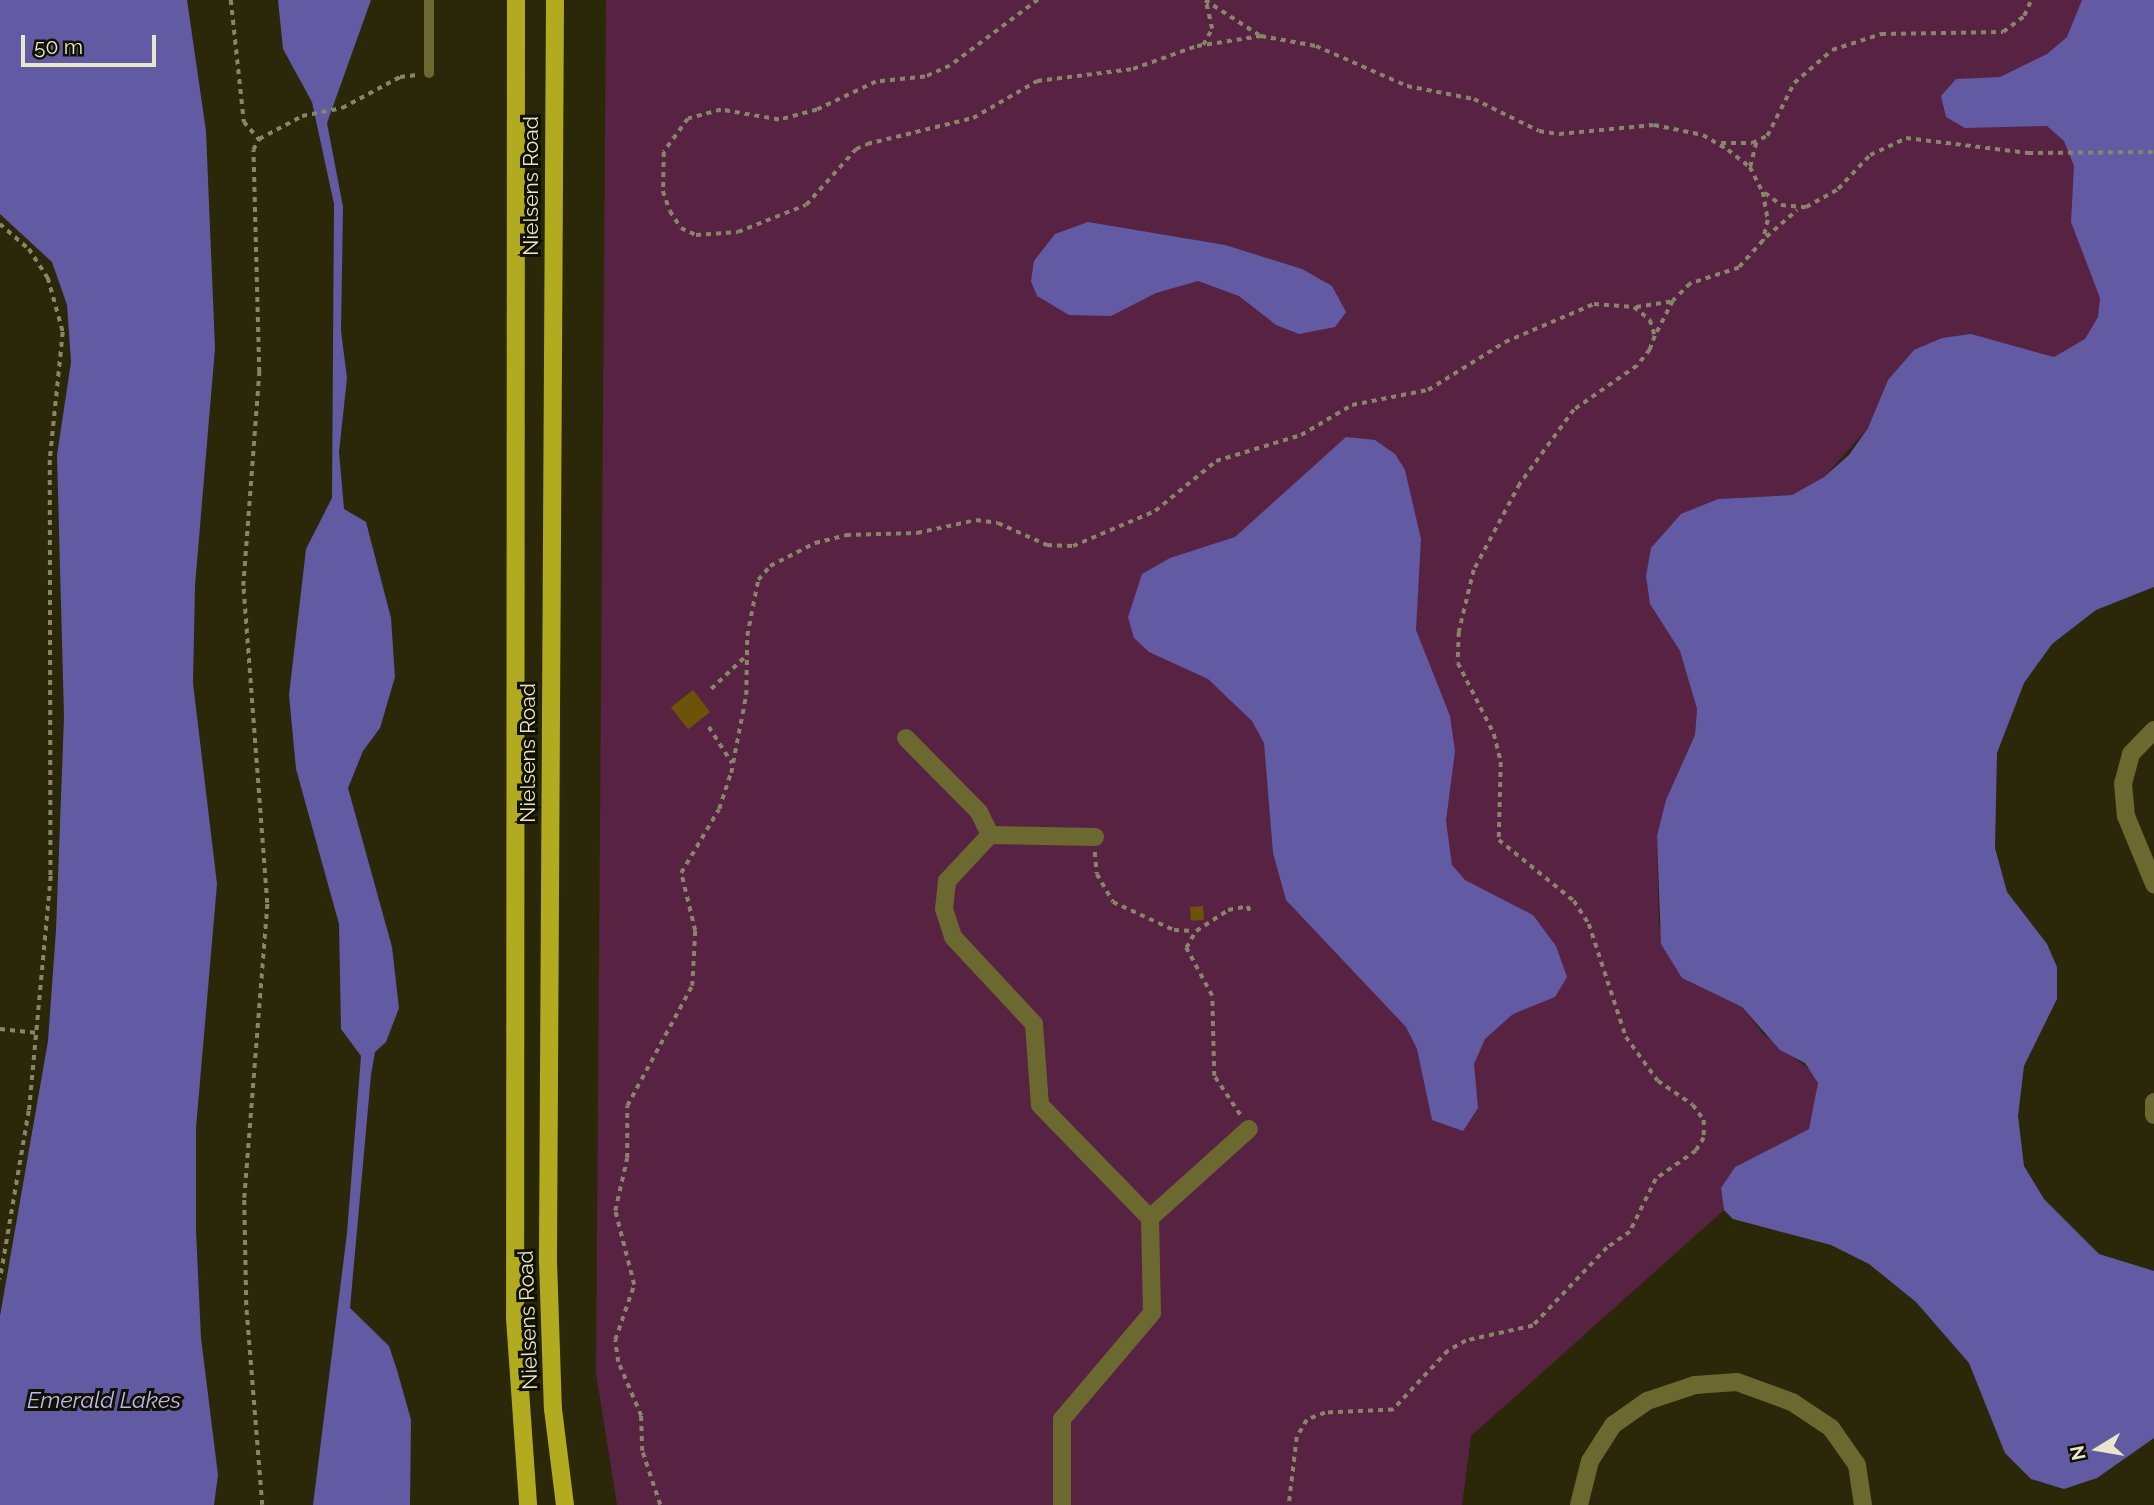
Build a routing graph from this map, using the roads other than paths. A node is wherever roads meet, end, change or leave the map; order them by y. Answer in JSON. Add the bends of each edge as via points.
{"nodes":[{"id":1,"x":429,"y":0,"type":"edge"},
{"id":2,"x":516,"y":0,"type":"edge"},
{"id":3,"x":555,"y":0,"type":"edge"},
{"id":4,"x":429,"y":73,"type":"road end"},
{"id":5,"x":2154,"y":730,"type":"edge"},
{"id":6,"x":906,"y":738,"type":"dead end"},
{"id":7,"x":990,"y":835,"type":"junction"},
{"id":8,"x":1095,"y":837,"type":"road end"},
{"id":9,"x":2154,"y":884,"type":"edge"},
{"id":10,"x":2154,"y":1102,"type":"edge"},
{"id":11,"x":2154,"y":1115,"type":"edge"},
{"id":12,"x":1250,"y":1129,"type":"road end"},
{"id":13,"x":1150,"y":1219,"type":"junction"},
{"id":14,"x":528,"y":1505,"type":"edge"},
{"id":15,"x":565,"y":1505,"type":"edge"},
{"id":16,"x":1062,"y":1505,"type":"edge"},
{"id":17,"x":1579,"y":1505,"type":"edge"},
{"id":18,"x":1863,"y":1505,"type":"edge"}],
"edges":[{"from":1,"to":4,"type":"lane"},
{"from":2,"to":14,"type":"main road","name":"Nielsens Road","via":[[515,1318]]},
{"from":3,"to":15,"type":"main road","name":"Nielsens Road","via":[[548,1262],[553,1409]]},
{"from":5,"to":9,"type":"street","via":[[2131,754],[2123,783],[2126,816]]},
{"from":6,"to":7,"type":"street","via":[[979,812]]},
{"from":7,"to":8,"type":"street"},
{"from":7,"to":13,"type":"street","via":[[947,881],[944,909],[953,937],[1034,1024],[1040,1105]]},
{"from":10,"to":11,"type":"street"},
{"from":12,"to":13,"type":"street"},
{"from":13,"to":16,"type":"street","via":[[1152,1313],[1062,1419]]},
{"from":17,"to":18,"type":"street","via":[[1590,1461],[1613,1425],[1671,1393],[1737,1381],[1792,1402],[1831,1428],[1857,1465]]}]}
